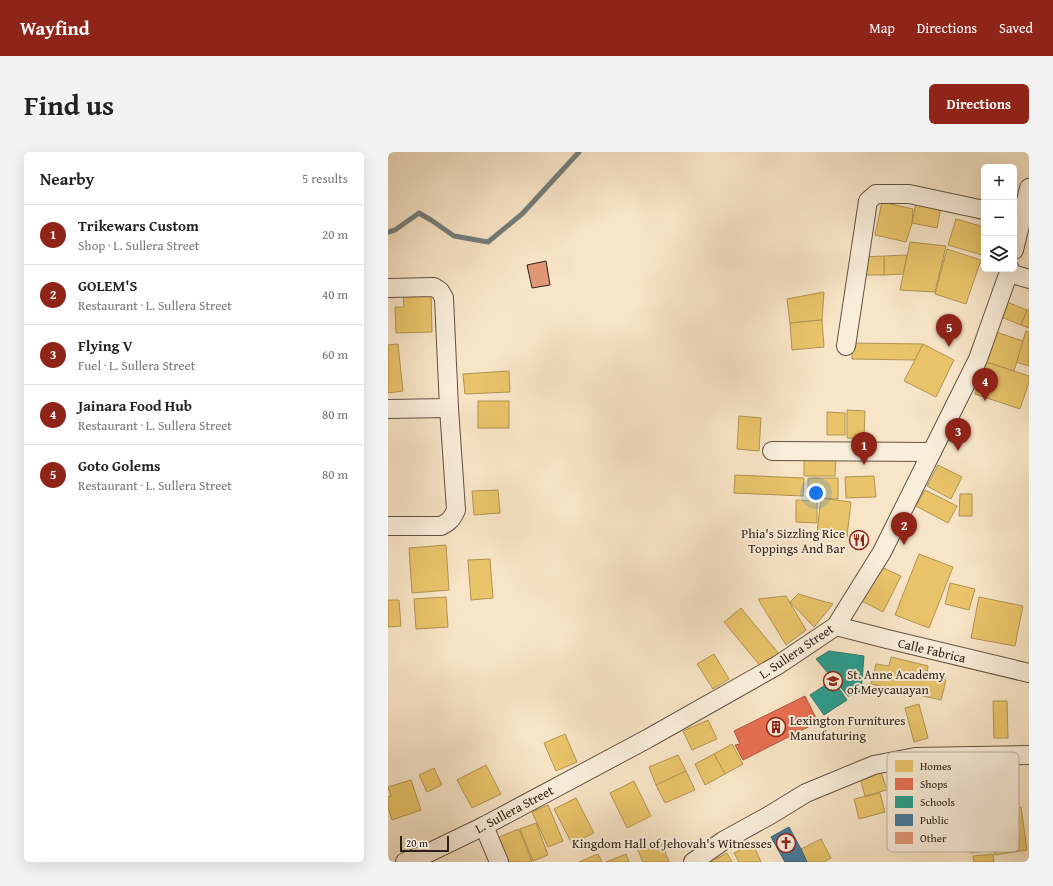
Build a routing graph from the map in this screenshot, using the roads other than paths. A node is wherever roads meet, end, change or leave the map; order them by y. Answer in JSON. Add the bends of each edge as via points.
{"nodes":[{"id":1,"x":1029,"y":188,"type":"edge"},
{"id":2,"x":981,"y":209,"type":"edge"},
{"id":3,"x":1018,"y":218,"type":"edge"},
{"id":4,"x":1016,"y":236,"type":"edge"},
{"id":5,"x":1009,"y":272,"type":"edge"},
{"id":6,"x":1012,"y":272,"type":"edge"},
{"id":7,"x":1029,"y":279,"type":"edge"},
{"id":8,"x":388,"y":288,"type":"edge"},
{"id":9,"x":846,"y":346,"type":"dead end"},
{"id":10,"x":449,"y":408,"type":"junction"},
{"id":11,"x":388,"y":409,"type":"edge"},
{"id":12,"x":772,"y":451,"type":"dead end"},
{"id":13,"x":932,"y":452,"type":"junction"},
{"id":14,"x":388,"y":526,"type":"edge"},
{"id":15,"x":836,"y":626,"type":"junction"},
{"id":16,"x":1029,"y":673,"type":"edge"},
{"id":17,"x":1019,"y":755,"type":"edge"},
{"id":18,"x":1029,"y":755,"type":"edge"},
{"id":19,"x":887,"y":762,"type":"edge"},
{"id":20,"x":484,"y":826,"type":"junction"},
{"id":21,"x":405,"y":862,"type":"edge"},
{"id":22,"x":499,"y":862,"type":"edge"},
{"id":23,"x":693,"y":862,"type":"edge"}],
"edges":[{"from":1,"to":3,"type":"street"},
{"from":2,"to":9,"type":"street","via":[[909,194],[882,193],[871,197],[868,201]]},
{"from":3,"to":4,"type":"street"},
{"from":5,"to":13,"type":"street","name":"L. Sullera Street","via":[[978,359]]},
{"from":6,"to":7,"type":"street"},
{"from":8,"to":10,"type":"street","via":[[434,287],[444,298]]},
{"from":10,"to":11,"type":"street"},
{"from":10,"to":14,"type":"street","via":[[456,510],[453,517],[441,526]]},
{"from":12,"to":13,"type":"street"},
{"from":13,"to":15,"type":"street","name":"L. Sullera Street","via":[[882,552]]},
{"from":15,"to":16,"type":"street","name":"Calle Fabrica"},
{"from":15,"to":20,"type":"street","name":"L. Sullera Street","via":[[758,677]]},
{"from":17,"to":18,"type":"street"},
{"from":19,"to":23,"type":"street","via":[[874,765],[806,793],[723,841]]},
{"from":20,"to":21,"type":"street","name":"L. Sullera Street"},
{"from":20,"to":22,"type":"street"}]}
